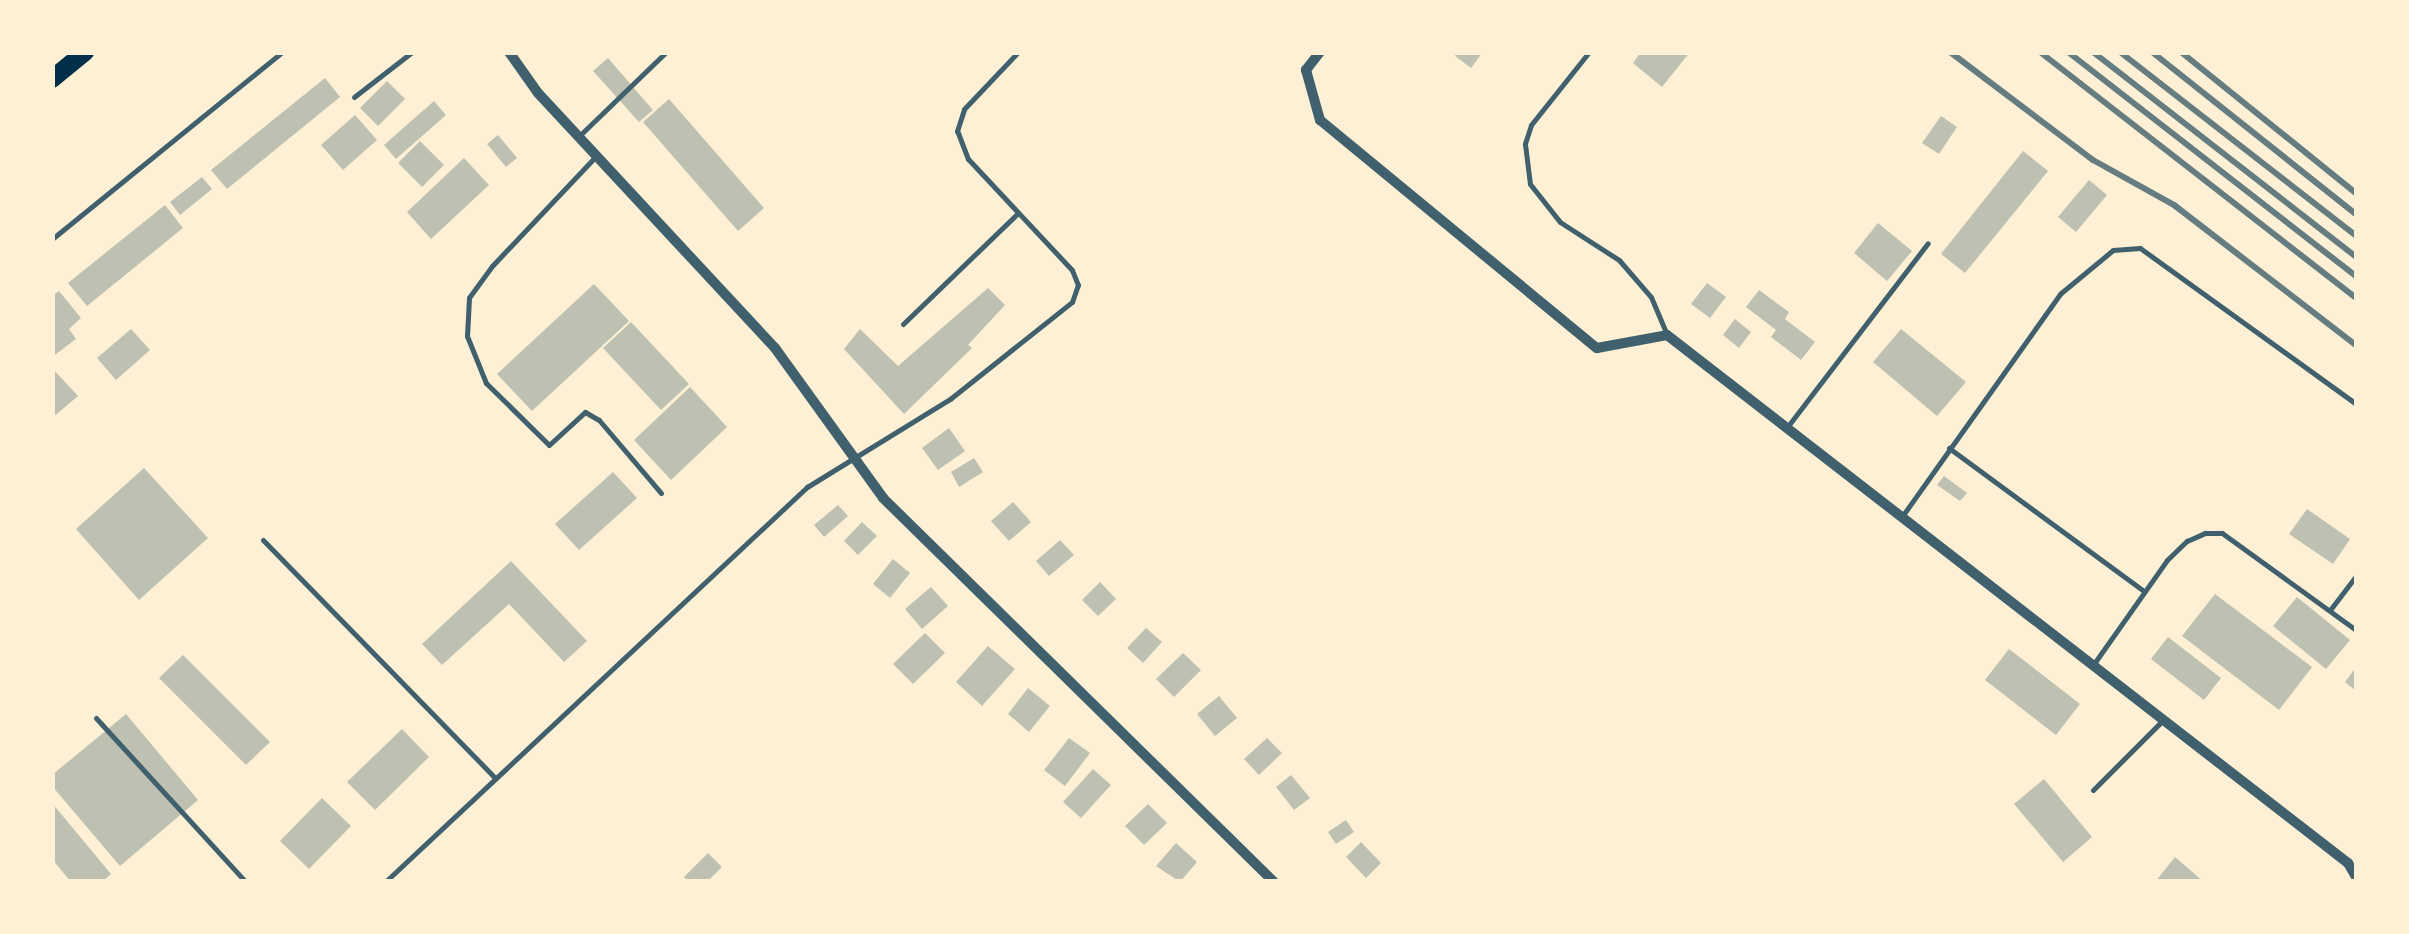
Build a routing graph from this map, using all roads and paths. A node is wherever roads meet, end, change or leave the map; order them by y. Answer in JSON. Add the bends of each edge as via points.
{"nodes":[{"id":1,"x":85,"y":52,"type":"edge"},
{"id":2,"x":282,"y":52,"type":"edge"},
{"id":3,"x":412,"y":52,"type":"edge"},
{"id":4,"x":509,"y":52,"type":"edge"},
{"id":5,"x":666,"y":52,"type":"edge"},
{"id":6,"x":1018,"y":52,"type":"edge"},
{"id":7,"x":1320,"y":52,"type":"edge"},
{"id":8,"x":1589,"y":52,"type":"edge"},
{"id":9,"x":52,"y":79,"type":"edge"},
{"id":10,"x":354,"y":97,"type":"dead end"},
{"id":11,"x":578,"y":137,"type":"junction"},
{"id":12,"x":596,"y":156,"type":"junction"},
{"id":13,"x":1017,"y":214,"type":"junction"},
{"id":14,"x":52,"y":239,"type":"edge"},
{"id":15,"x":1928,"y":243,"type":"dead end"},
{"id":16,"x":903,"y":324,"type":"dead end"},
{"id":17,"x":1667,"y":335,"type":"junction"},
{"id":18,"x":2356,"y":404,"type":"edge"},
{"id":19,"x":1786,"y":428,"type":"junction"},
{"id":20,"x":1949,"y":448,"type":"junction"},
{"id":21,"x":852,"y":459,"type":"junction"},
{"id":22,"x":661,"y":494,"type":"dead end"},
{"id":23,"x":1902,"y":517,"type":"junction"},
{"id":24,"x":263,"y":540,"type":"dead end"},
{"id":25,"x":2356,"y":576,"type":"edge"},
{"id":26,"x":2142,"y":590,"type":"junction"},
{"id":27,"x":2330,"y":610,"type":"junction"},
{"id":28,"x":2356,"y":630,"type":"edge"},
{"id":29,"x":2093,"y":665,"type":"junction"},
{"id":30,"x":96,"y":718,"type":"dead end"},
{"id":31,"x":2164,"y":720,"type":"junction"},
{"id":32,"x":494,"y":777,"type":"junction"},
{"id":33,"x":2093,"y":790,"type":"dead end"},
{"id":34,"x":2356,"y":877,"type":"edge"},
{"id":35,"x":246,"y":882,"type":"edge"},
{"id":36,"x":385,"y":882,"type":"edge"},
{"id":37,"x":1274,"y":882,"type":"edge"}],
"edges":[{"from":1,"to":9,"type":"highway"},
{"from":2,"to":14,"type":"lane"},
{"from":3,"to":10,"type":"lane"},
{"from":4,"to":11,"type":"street"},
{"from":5,"to":11,"type":"lane"},
{"from":6,"to":13,"type":"lane","via":[[964,109],[957,131],[968,159]]},
{"from":7,"to":17,"type":"street","via":[[1306,70],[1320,120],[1597,348]]},
{"from":8,"to":17,"type":"lane","via":[[1531,125],[1525,144],[1530,184],[1560,222],[1619,260],[1651,297]]},
{"from":11,"to":12,"type":"street"},
{"from":12,"to":21,"type":"street","via":[[775,348]]},
{"from":12,"to":22,"type":"lane","via":[[469,298],[467,336],[486,383],[549,445],[584,412],[600,420]]},
{"from":13,"to":16,"type":"lane"},
{"from":13,"to":21,"type":"lane","via":[[1072,270],[1078,285],[1072,302],[950,399]]},
{"from":15,"to":19,"type":"lane"},
{"from":17,"to":19,"type":"street"},
{"from":18,"to":20,"type":"lane","via":[[2140,248],[2114,250],[2061,293]]},
{"from":19,"to":23,"type":"street"},
{"from":20,"to":23,"type":"lane"},
{"from":20,"to":26,"type":"lane"},
{"from":21,"to":32,"type":"lane","via":[[808,487]]},
{"from":21,"to":37,"type":"street","via":[[883,498]]},
{"from":23,"to":29,"type":"street"},
{"from":24,"to":32,"type":"lane"},
{"from":25,"to":27,"type":"lane"},
{"from":26,"to":27,"type":"lane","via":[[2186,541],[2222,533]]},
{"from":26,"to":29,"type":"lane"},
{"from":27,"to":28,"type":"lane"},
{"from":29,"to":31,"type":"street"},
{"from":30,"to":35,"type":"lane"},
{"from":31,"to":33,"type":"lane"},
{"from":31,"to":34,"type":"street","via":[[2348,862]]},
{"from":32,"to":36,"type":"lane"}]}
